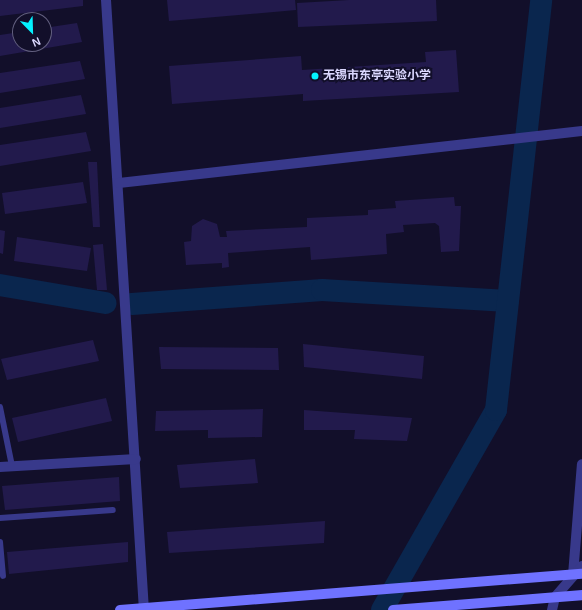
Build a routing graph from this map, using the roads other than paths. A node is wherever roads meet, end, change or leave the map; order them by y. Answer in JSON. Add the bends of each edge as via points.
{"nodes":[{"id":1,"x":106,"y":0,"type":"edge"},
{"id":2,"x":582,"y":131,"type":"edge"},
{"id":3,"x":119,"y":183,"type":"junction"},
{"id":4,"x":0,"y":407,"type":"edge"},
{"id":5,"x":136,"y":458,"type":"junction"},
{"id":6,"x":582,"y":464,"type":"edge"},
{"id":7,"x":12,"y":466,"type":"junction"},
{"id":8,"x":0,"y":467,"type":"edge"},
{"id":9,"x":113,"y":510,"type":"dead end"},
{"id":10,"x":0,"y":518,"type":"edge"},
{"id":11,"x":0,"y":542,"type":"edge"},
{"id":12,"x":582,"y":566,"type":"edge"},
{"id":13,"x":577,"y":574,"type":"edge"},
{"id":14,"x":3,"y":576,"type":"dead end"},
{"id":15,"x":582,"y":595,"type":"edge"},
{"id":16,"x":555,"y":597,"type":"junction"},
{"id":17,"x":144,"y":609,"type":"edge"},
{"id":18,"x":120,"y":610,"type":"edge"},
{"id":19,"x":394,"y":610,"type":"edge"},
{"id":20,"x":552,"y":610,"type":"edge"}],
"edges":[{"from":1,"to":3,"type":"street"},
{"from":2,"to":3,"type":"street","via":[[564,131]]},
{"from":3,"to":5,"type":"street"},
{"from":4,"to":7,"type":"lane"},
{"from":5,"to":7,"type":"street"},
{"from":5,"to":17,"type":"street"},
{"from":6,"to":13,"type":"street"},
{"from":7,"to":8,"type":"street"},
{"from":9,"to":10,"type":"lane"},
{"from":11,"to":14,"type":"lane"},
{"from":12,"to":13,"type":"street"},
{"from":13,"to":16,"type":"street"},
{"from":13,"to":17,"type":"main road","via":[[429,589]]},
{"from":15,"to":16,"type":"main road"},
{"from":16,"to":19,"type":"main road"},
{"from":16,"to":20,"type":"street"},
{"from":17,"to":18,"type":"main road"}]}
